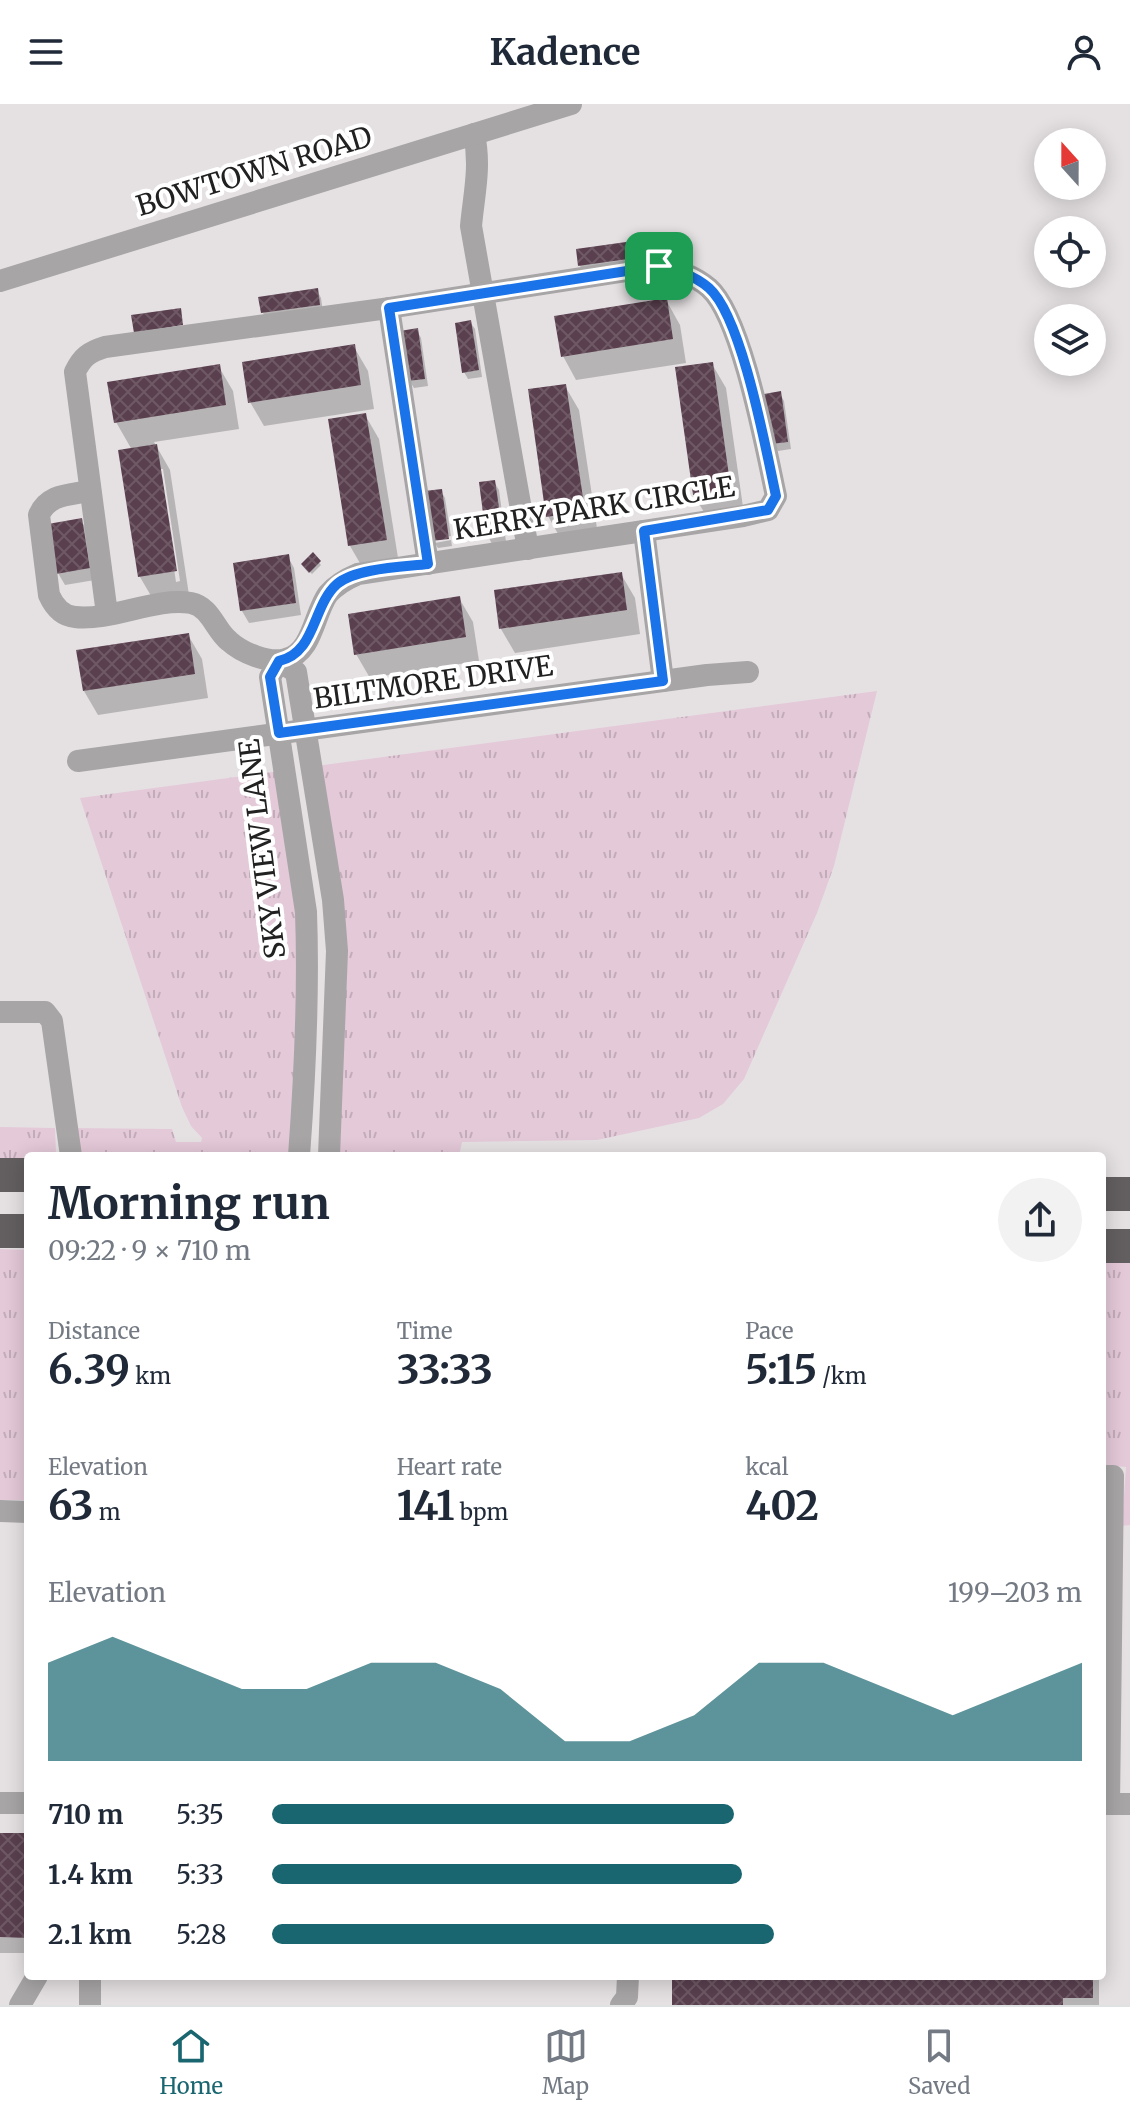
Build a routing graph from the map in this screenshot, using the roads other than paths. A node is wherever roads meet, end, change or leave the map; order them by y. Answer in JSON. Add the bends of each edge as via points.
{"nodes":[{"id":1,"x":571,"y":104,"type":"edge"},
{"id":2,"x":474,"y":134,"type":"junction"},
{"id":3,"x":0,"y":281,"type":"edge"},
{"id":4,"x":482,"y":293,"type":"junction"},
{"id":5,"x":389,"y":308,"type":"junction"},
{"id":6,"x":89,"y":491,"type":"junction"},
{"id":7,"x":644,"y":531,"type":"junction"},
{"id":8,"x":528,"y":549,"type":"junction"},
{"id":9,"x":428,"y":564,"type":"junction"},
{"id":10,"x":107,"y":614,"type":"junction"},
{"id":11,"x":279,"y":661,"type":"junction"},
{"id":12,"x":748,"y":672,"type":"dead end"},
{"id":13,"x":663,"y":681,"type":"junction"},
{"id":14,"x":305,"y":730,"type":"junction"},
{"id":15,"x":279,"y":733,"type":"junction"},
{"id":16,"x":78,"y":761,"type":"dead end"},
{"id":17,"x":0,"y":1012,"type":"edge"},
{"id":18,"x":70,"y":1152,"type":"edge"},
{"id":19,"x":299,"y":1152,"type":"edge"},
{"id":20,"x":329,"y":1152,"type":"edge"},
{"id":21,"x":0,"y":1175,"type":"edge"},
{"id":22,"x":24,"y":1175,"type":"edge"},
{"id":23,"x":1106,"y":1194,"type":"edge"},
{"id":24,"x":1130,"y":1194,"type":"edge"},
{"id":25,"x":0,"y":1231,"type":"edge"},
{"id":26,"x":24,"y":1231,"type":"edge"},
{"id":27,"x":1106,"y":1246,"type":"edge"},
{"id":28,"x":1130,"y":1246,"type":"edge"},
{"id":29,"x":1106,"y":1476,"type":"edge"},
{"id":30,"x":0,"y":1511,"type":"edge"},
{"id":31,"x":24,"y":1512,"type":"edge"},
{"id":32,"x":0,"y":1803,"type":"edge"},
{"id":33,"x":24,"y":1803,"type":"edge"},
{"id":34,"x":1114,"y":1804,"type":"edge"},
{"id":35,"x":35,"y":1980,"type":"edge"},
{"id":36,"x":90,"y":1980,"type":"edge"},
{"id":37,"x":628,"y":1980,"type":"edge"},
{"id":38,"x":20,"y":2005,"type":"edge"},
{"id":39,"x":90,"y":2005,"type":"edge"},
{"id":40,"x":621,"y":2005,"type":"edge"}],
"edges":[{"from":1,"to":2,"type":"street","name":"BOWTOWN ROAD"},
{"from":2,"to":3,"type":"street","name":"BOWTOWN ROAD"},
{"from":2,"to":4,"type":"street","via":[[479,177],[471,226]]},
{"from":4,"to":5,"type":"street","name":"KERRY PARK CIRCLE"},
{"from":4,"to":7,"type":"street","name":"KERRY PARK CIRCLE","via":[[659,266],[682,271],[710,289],[730,320],[776,496],[768,510]]},
{"from":4,"to":8,"type":"street"},
{"from":5,"to":6,"type":"street","name":"KERRY PARK CIRCLE","via":[[89,352],[75,372]]},
{"from":5,"to":9,"type":"street"},
{"from":6,"to":10,"type":"street","name":"KERRY PARK CIRCLE"},
{"from":6,"to":10,"type":"street","via":[[54,497],[39,515],[49,595],[55,607],[74,618]]},
{"from":7,"to":8,"type":"street","name":"KERRY PARK CIRCLE"},
{"from":7,"to":13,"type":"street"},
{"from":8,"to":9,"type":"street","name":"KERRY PARK CIRCLE"},
{"from":9,"to":11,"type":"street","name":"KERRY PARK CIRCLE","via":[[358,574],[339,583],[326,597],[306,642],[291,658]]},
{"from":10,"to":11,"type":"street","via":[[193,603],[228,641]]},
{"from":11,"to":14,"type":"street","name":"SKY VIEW LANE","via":[[296,672]]},
{"from":11,"to":15,"type":"street","name":"SKY VIEW LANE","via":[[270,677]]},
{"from":12,"to":13,"type":"street","name":"BILTMORE DRIVE"},
{"from":13,"to":14,"type":"street","name":"BILTMORE DRIVE"},
{"from":14,"to":15,"type":"street","name":"BILTMORE DRIVE"},
{"from":14,"to":20,"type":"street","name":"SKY VIEW LANE","via":[[337,951]]},
{"from":15,"to":16,"type":"street","name":"BILTMORE DRIVE"},
{"from":15,"to":19,"type":"street","name":"SKY VIEW LANE","via":[[306,912]]},
{"from":17,"to":18,"type":"street","via":[[45,1012],[52,1021]]},
{"from":21,"to":22,"type":"highway"},
{"from":23,"to":24,"type":"highway"},
{"from":25,"to":26,"type":"highway"},
{"from":27,"to":28,"type":"highway"},
{"from":29,"to":34,"type":"street","via":[[1113,1476]]},
{"from":30,"to":31,"type":"street"},
{"from":32,"to":33,"type":"street"},
{"from":35,"to":38,"type":"street"},
{"from":36,"to":39,"type":"street"},
{"from":37,"to":40,"type":"street"}]}
